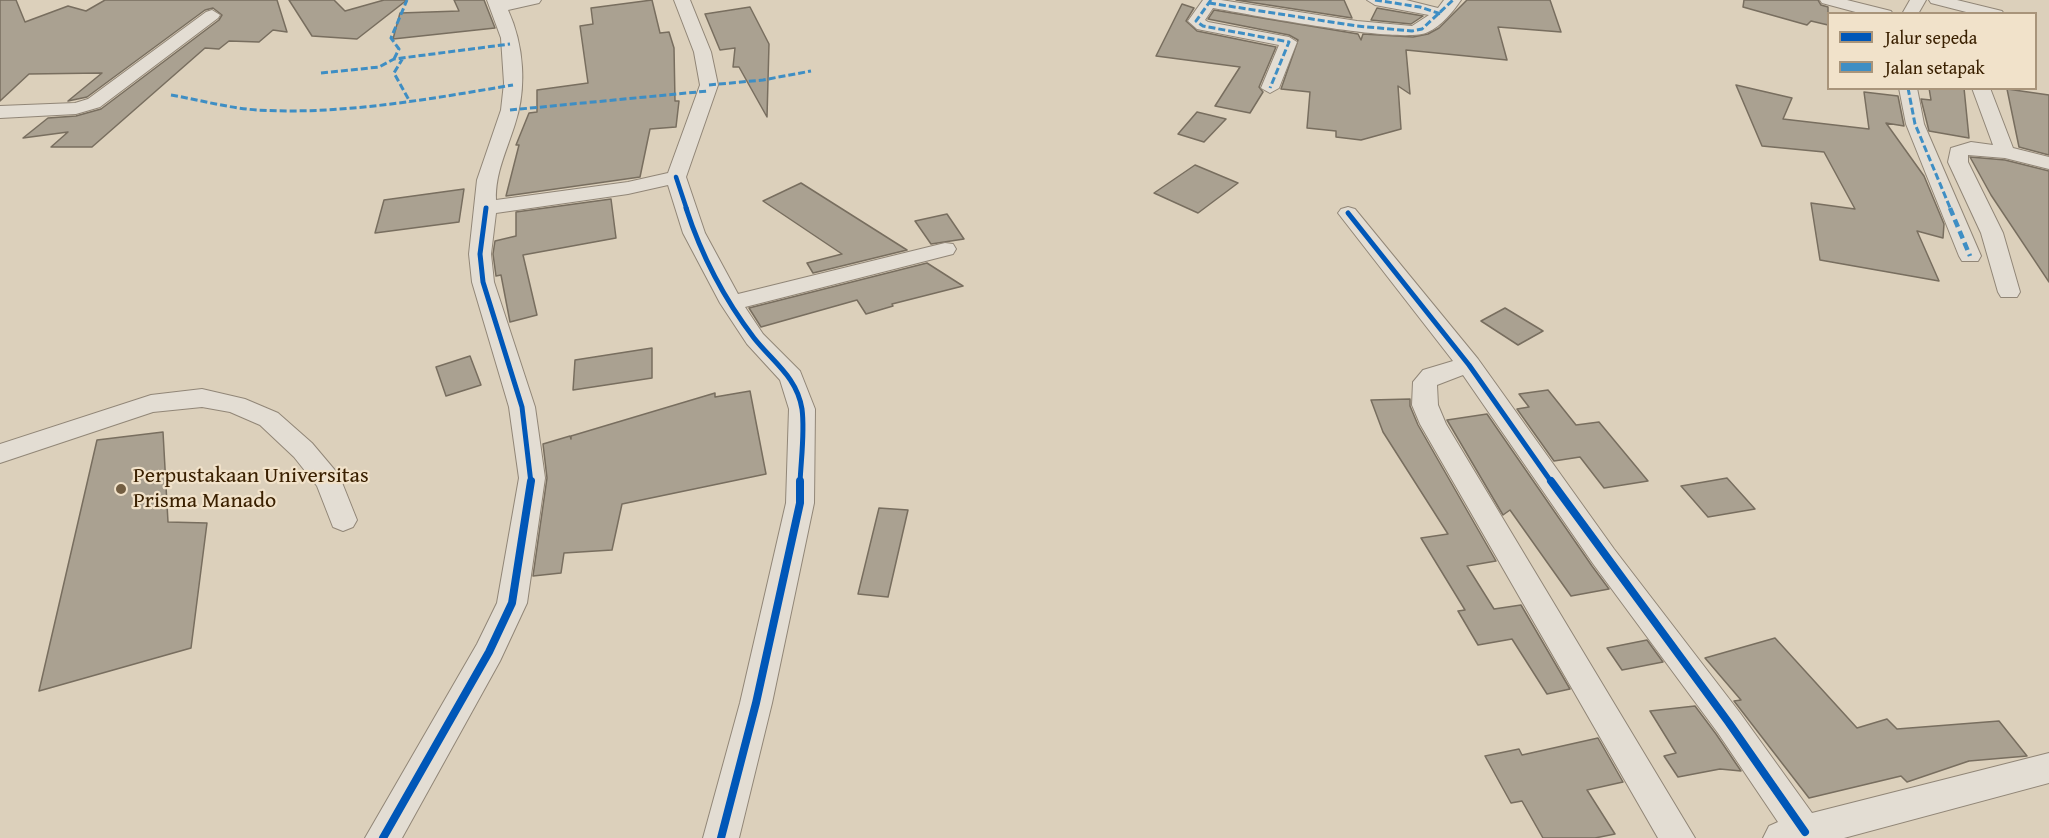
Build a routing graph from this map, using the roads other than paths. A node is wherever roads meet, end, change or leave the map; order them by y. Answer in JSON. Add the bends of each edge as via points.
{"nodes":[{"id":1,"x":533,"y":0,"type":"edge"},
{"id":2,"x":682,"y":0,"type":"edge"},
{"id":3,"x":1375,"y":0,"type":"edge"},
{"id":4,"x":1453,"y":0,"type":"edge"},
{"id":5,"x":1828,"y":0,"type":"edge"},
{"id":6,"x":1937,"y":0,"type":"edge"},
{"id":7,"x":1210,"y":2,"type":"edge"},
{"id":8,"x":497,"y":3,"type":"edge"},
{"id":9,"x":1877,"y":12,"type":"edge"},
{"id":10,"x":1988,"y":12,"type":"edge"},
{"id":11,"x":1441,"y":14,"type":"junction"},
{"id":12,"x":213,"y":15,"type":"dead end"},
{"id":13,"x":1270,"y":88,"type":"dead end"},
{"id":14,"x":1908,"y":90,"type":"edge"},
{"id":15,"x":1982,"y":90,"type":"edge"},
{"id":16,"x":0,"y":112,"type":"edge"},
{"id":17,"x":2005,"y":152,"type":"junction"},
{"id":18,"x":2049,"y":163,"type":"edge"},
{"id":19,"x":676,"y":177,"type":"junction"},
{"id":20,"x":486,"y":208,"type":"junction"},
{"id":21,"x":1348,"y":213,"type":"dead end"},
{"id":22,"x":945,"y":249,"type":"dead end"},
{"id":23,"x":1970,"y":256,"type":"dead end"},
{"id":24,"x":2009,"y":292,"type":"dead end"},
{"id":25,"x":731,"y":303,"type":"junction"},
{"id":26,"x":1469,"y":365,"type":"junction"},
{"id":27,"x":0,"y":454,"type":"edge"},
{"id":28,"x":343,"y":520,"type":"dead end"},
{"id":29,"x":2049,"y":768,"type":"edge"},
{"id":30,"x":1793,"y":835,"type":"edge"},
{"id":31,"x":383,"y":838,"type":"edge"},
{"id":32,"x":721,"y":838,"type":"edge"},
{"id":33,"x":1677,"y":838,"type":"edge"}],
"edges":[{"from":1,"to":8,"type":"street"},
{"from":2,"to":19,"type":"street","via":[[696,30],[709,85]]},
{"from":3,"to":11,"type":"street"},
{"from":4,"to":11,"type":"street"},
{"from":5,"to":9,"type":"street"},
{"from":6,"to":10,"type":"street"},
{"from":7,"to":11,"type":"street","via":[[1412,31],[1422,29]]},
{"from":7,"to":13,"type":"street","via":[[1196,21],[1203,26],[1289,42]]},
{"from":8,"to":20,"type":"street","via":[[510,44],[513,85],[510,110],[484,186]]},
{"from":12,"to":16,"type":"street","via":[[94,103],[76,108]]},
{"from":14,"to":23,"type":"street","via":[[1914,124]]},
{"from":15,"to":17,"type":"street"},
{"from":17,"to":18,"type":"street"},
{"from":17,"to":24,"type":"street","via":[[1971,148],[1959,152],[1958,162],[1984,213]]},
{"from":19,"to":20,"type":"street","via":[[628,188]]},
{"from":19,"to":25,"type":"street","via":[[693,233]]},
{"from":20,"to":31,"type":"street","via":[[480,254],[483,282],[522,407],[532,478],[512,603],[489,652]]},
{"from":21,"to":26,"type":"street"},
{"from":22,"to":25,"type":"street"},
{"from":25,"to":32,"type":"street","via":[[755,339],[790,377],[802,409],[803,447],[797,514],[756,703]]},
{"from":26,"to":30,"type":"street","via":[[1604,557],[1730,723]]},
{"from":26,"to":33,"type":"street","via":[[1432,376],[1425,382],[1425,405],[1432,424]]},
{"from":27,"to":28,"type":"street","via":[[151,404],[202,398],[236,405],[269,419],[303,450],[329,482]]},
{"from":29,"to":30,"type":"street"}]}
